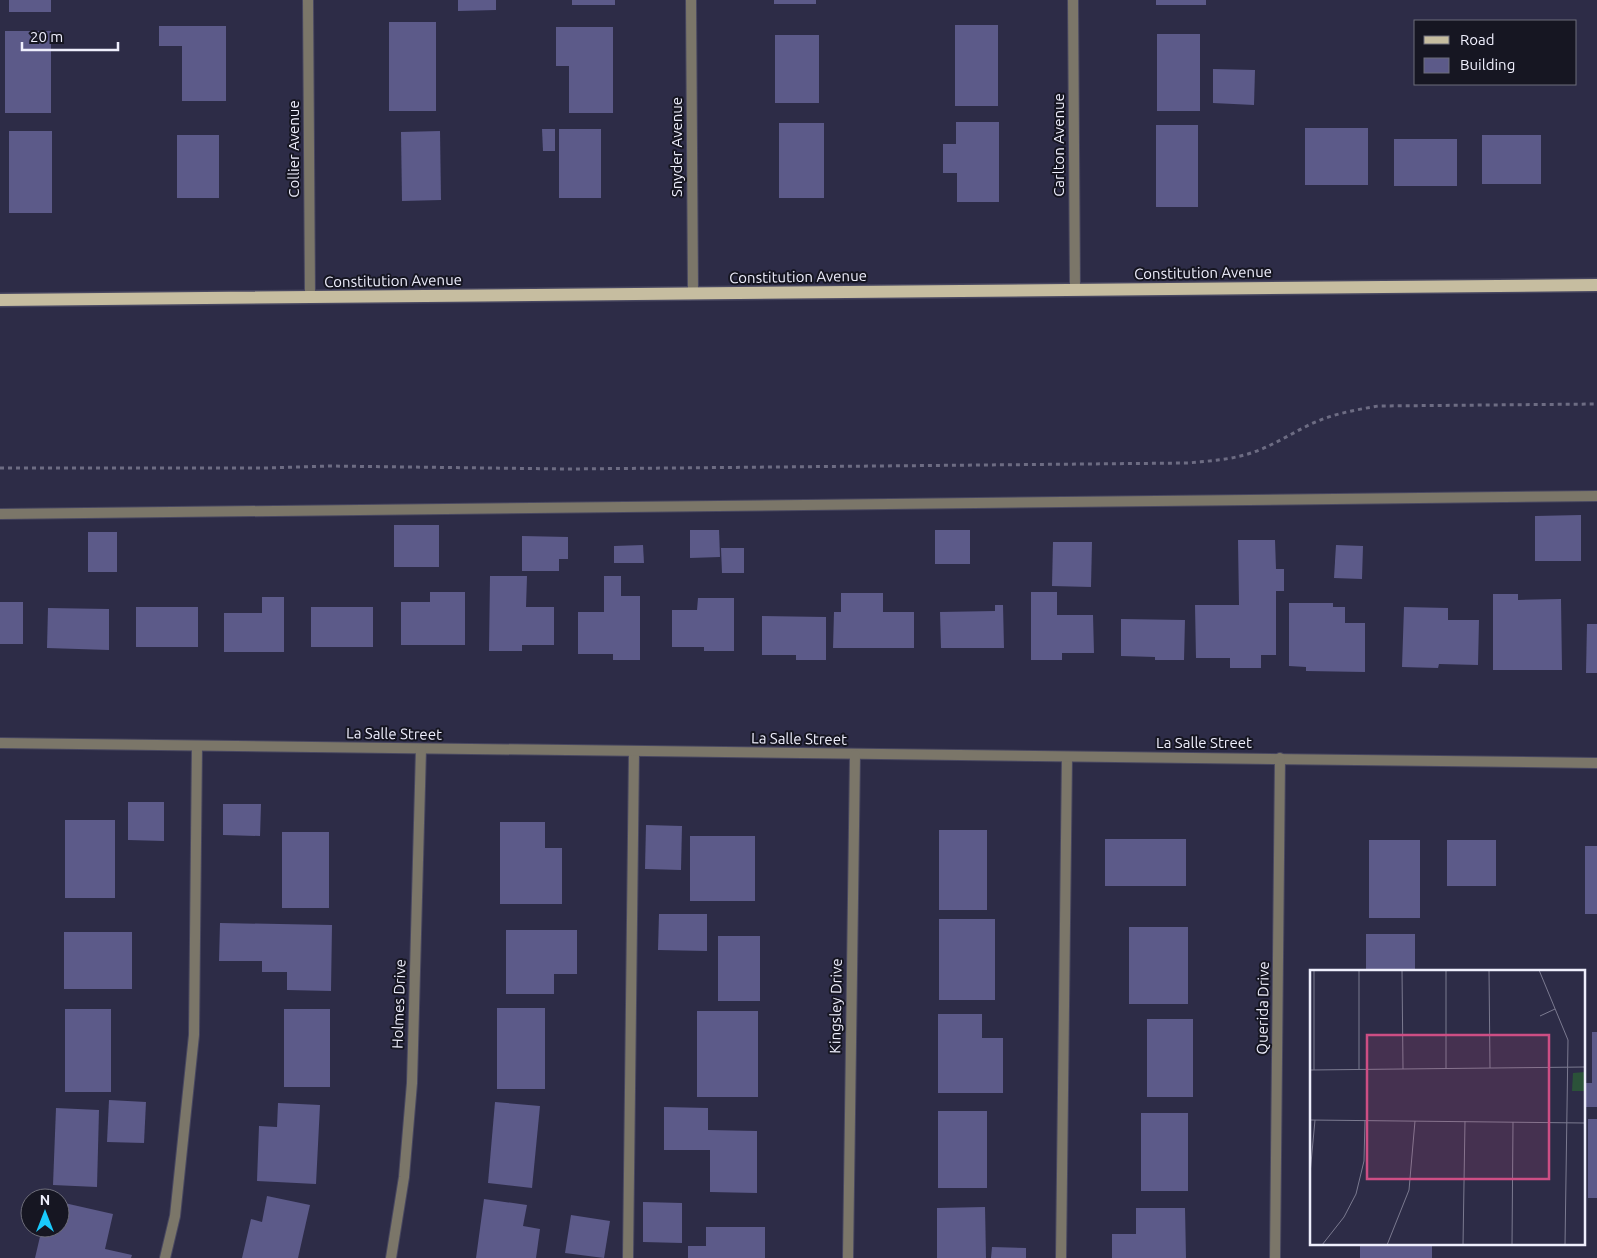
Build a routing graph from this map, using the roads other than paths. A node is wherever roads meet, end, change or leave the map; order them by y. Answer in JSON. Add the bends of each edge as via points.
{"nodes":[{"id":1,"x":308,"y":0,"type":"edge"},
{"id":2,"x":691,"y":0,"type":"edge"},
{"id":3,"x":1073,"y":0,"type":"edge"},
{"id":4,"x":1597,"y":285,"type":"edge"},
{"id":5,"x":1075,"y":290,"type":"junction"},
{"id":6,"x":693,"y":294,"type":"junction"},
{"id":7,"x":310,"y":298,"type":"junction"},
{"id":8,"x":0,"y":300,"type":"edge"},
{"id":9,"x":1597,"y":496,"type":"edge"},
{"id":10,"x":0,"y":514,"type":"edge"},
{"id":11,"x":0,"y":743,"type":"edge"},
{"id":12,"x":197,"y":746,"type":"junction"},
{"id":13,"x":421,"y":749,"type":"junction"},
{"id":14,"x":634,"y":752,"type":"junction"},
{"id":15,"x":855,"y":754,"type":"junction"},
{"id":16,"x":1067,"y":757,"type":"junction"},
{"id":17,"x":1280,"y":758,"type":"junction"},
{"id":18,"x":1597,"y":763,"type":"edge"},
{"id":19,"x":165,"y":1258,"type":"edge"},
{"id":20,"x":391,"y":1258,"type":"edge"},
{"id":21,"x":628,"y":1258,"type":"edge"},
{"id":22,"x":848,"y":1258,"type":"edge"},
{"id":23,"x":1061,"y":1258,"type":"edge"},
{"id":24,"x":1275,"y":1258,"type":"edge"}],
"edges":[{"from":1,"to":7,"type":"street","name":"Collier Avenue"},
{"from":2,"to":6,"type":"street","name":"Snyder Avenue"},
{"from":3,"to":5,"type":"street","name":"Carlton Avenue"},
{"from":4,"to":5,"type":"main road","name":"Constitution Avenue"},
{"from":5,"to":6,"type":"main road","name":"Constitution Avenue"},
{"from":6,"to":7,"type":"main road","name":"Constitution Avenue"},
{"from":7,"to":8,"type":"main road","name":"Constitution Avenue"},
{"from":9,"to":10,"type":"street"},
{"from":11,"to":12,"type":"street","name":"La Salle Street"},
{"from":12,"to":13,"type":"street","name":"La Salle Street"},
{"from":12,"to":19,"type":"street","via":[[194,1035],[175,1216]]},
{"from":13,"to":14,"type":"street","name":"La Salle Street"},
{"from":13,"to":20,"type":"street","name":"Holmes Drive","via":[[412,1083],[404,1176]]},
{"from":14,"to":15,"type":"street","name":"La Salle Street"},
{"from":14,"to":21,"type":"street"},
{"from":15,"to":16,"type":"street","name":"La Salle Street"},
{"from":15,"to":22,"type":"street","name":"Kingsley Drive"},
{"from":16,"to":17,"type":"street","name":"La Salle Street"},
{"from":16,"to":23,"type":"street"},
{"from":17,"to":18,"type":"street","name":"La Salle Street"},
{"from":17,"to":24,"type":"street","name":"Querida Drive"}]}
